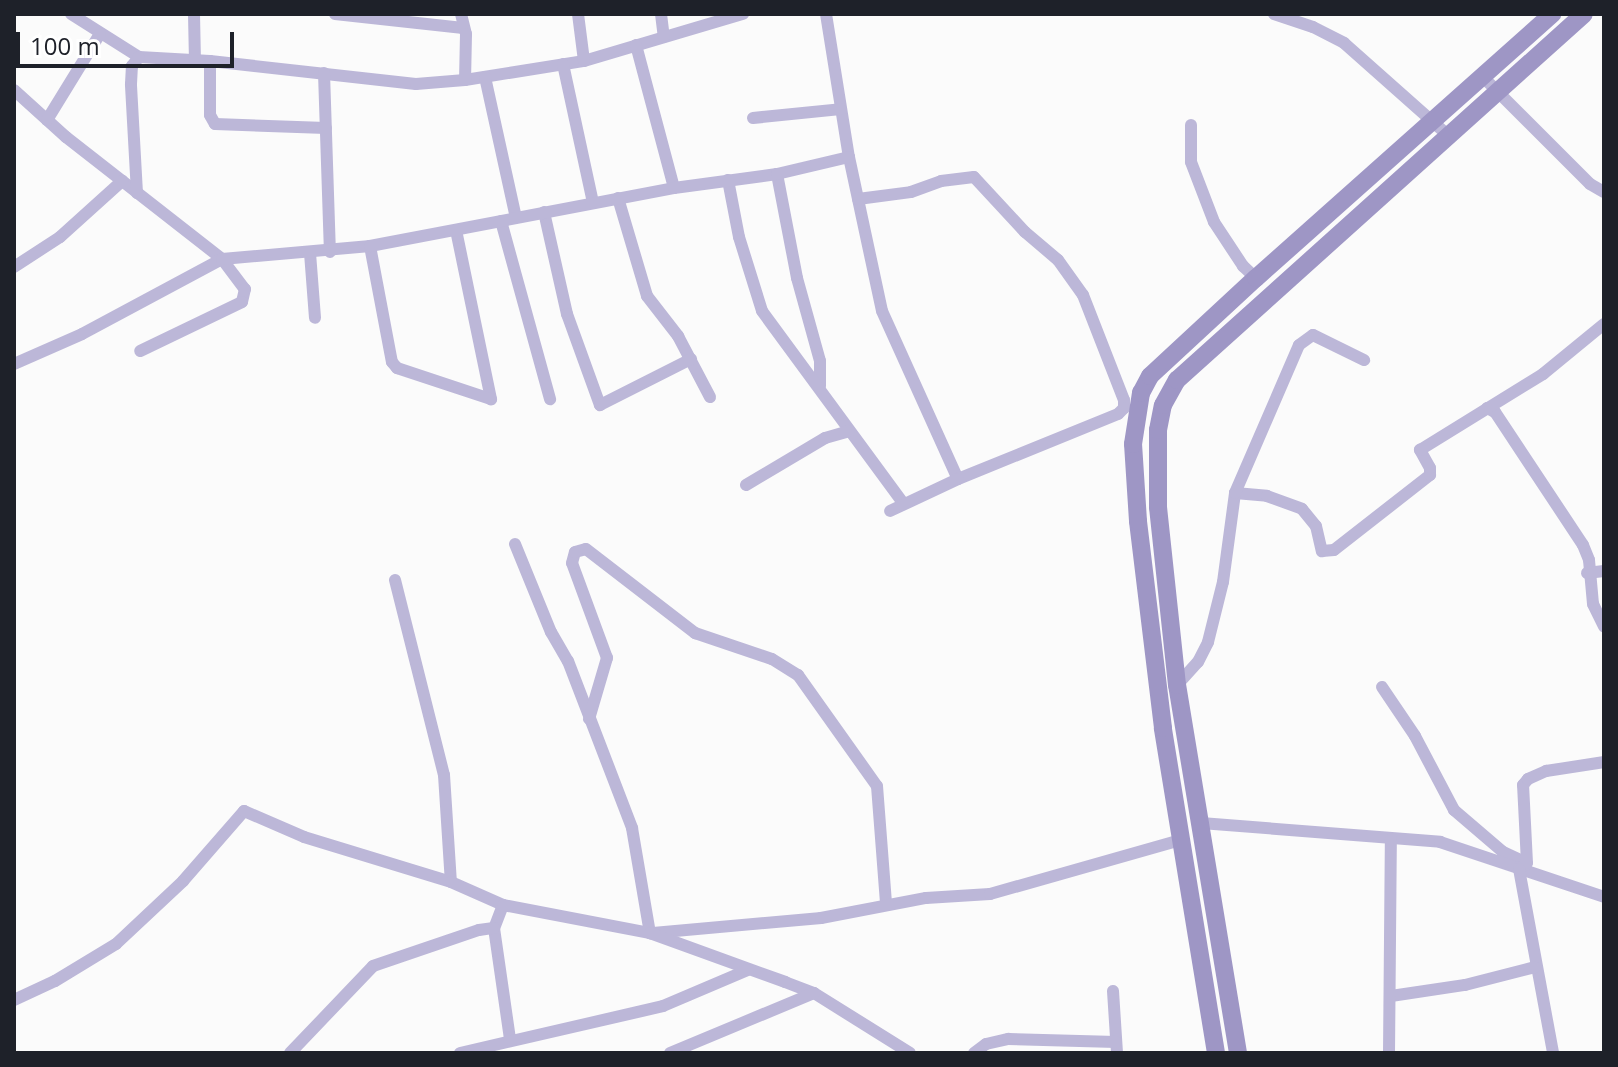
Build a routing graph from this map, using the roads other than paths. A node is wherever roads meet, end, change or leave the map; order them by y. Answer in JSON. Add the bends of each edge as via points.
{"nodes":[{"id":1,"x":71,"y":14,"type":"edge"},
{"id":2,"x":194,"y":14,"type":"edge"},
{"id":3,"x":335,"y":14,"type":"edge"},
{"id":4,"x":461,"y":14,"type":"edge"},
{"id":5,"x":578,"y":14,"type":"edge"},
{"id":6,"x":661,"y":14,"type":"edge"},
{"id":7,"x":743,"y":14,"type":"edge"},
{"id":8,"x":826,"y":14,"type":"edge"},
{"id":9,"x":1274,"y":14,"type":"edge"},
{"id":10,"x":1552,"y":14,"type":"edge"},
{"id":11,"x":1584,"y":14,"type":"edge"},
{"id":12,"x":463,"y":28,"type":"junction"},
{"id":13,"x":100,"y":34,"type":"junction"},
{"id":14,"x":664,"y":37,"type":"junction"},
{"id":15,"x":636,"y":45,"type":"junction"},
{"id":16,"x":139,"y":57,"type":"junction"},
{"id":17,"x":195,"y":60,"type":"junction"},
{"id":18,"x":210,"y":61,"type":"junction"},
{"id":19,"x":584,"y":61,"type":"junction"},
{"id":20,"x":563,"y":64,"type":"junction"},
{"id":21,"x":324,"y":73,"type":"junction"},
{"id":22,"x":485,"y":77,"type":"junction"},
{"id":23,"x":1483,"y":77,"type":"junction"},
{"id":24,"x":465,"y":80,"type":"junction"},
{"id":25,"x":14,"y":90,"type":"edge"},
{"id":26,"x":1498,"y":94,"type":"junction"},
{"id":27,"x":841,"y":109,"type":"junction"},
{"id":28,"x":753,"y":118,"type":"dead end"},
{"id":29,"x":47,"y":120,"type":"junction"},
{"id":30,"x":1435,"y":120,"type":"junction"},
{"id":31,"x":1191,"y":125,"type":"dead end"},
{"id":32,"x":326,"y":128,"type":"junction"},
{"id":33,"x":1450,"y":137,"type":"junction"},
{"id":34,"x":849,"y":157,"type":"junction"},
{"id":35,"x":777,"y":174,"type":"junction"},
{"id":36,"x":1604,"y":178,"type":"edge"},
{"id":37,"x":728,"y":180,"type":"junction"},
{"id":38,"x":122,"y":181,"type":"junction"},
{"id":39,"x":1590,"y":184,"type":"junction"},
{"id":40,"x":674,"y":188,"type":"junction"},
{"id":41,"x":1604,"y":192,"type":"edge"},
{"id":42,"x":137,"y":193,"type":"junction"},
{"id":43,"x":618,"y":198,"type":"junction"},
{"id":44,"x":858,"y":199,"type":"junction"},
{"id":45,"x":593,"y":203,"type":"junction"},
{"id":46,"x":544,"y":212,"type":"junction"},
{"id":47,"x":516,"y":218,"type":"junction"},
{"id":48,"x":501,"y":221,"type":"junction"},
{"id":49,"x":456,"y":230,"type":"junction"},
{"id":50,"x":370,"y":246,"type":"junction"},
{"id":51,"x":330,"y":252,"type":"junction"},
{"id":52,"x":310,"y":253,"type":"junction"},
{"id":53,"x":222,"y":259,"type":"junction"},
{"id":54,"x":14,"y":267,"type":"edge"},
{"id":55,"x":1256,"y":278,"type":"junction"},
{"id":56,"x":315,"y":318,"type":"dead end"},
{"id":57,"x":1604,"y":324,"type":"edge"},
{"id":58,"x":140,"y":351,"type":"dead end"},
{"id":59,"x":691,"y":359,"type":"junction"},
{"id":60,"x":1364,"y":360,"type":"dead end"},
{"id":61,"x":14,"y":364,"type":"edge"},
{"id":62,"x":820,"y":386,"type":"junction"},
{"id":63,"x":710,"y":397,"type":"dead end"},
{"id":64,"x":550,"y":399,"type":"dead end"},
{"id":65,"x":1487,"y":408,"type":"junction"},
{"id":66,"x":849,"y":431,"type":"junction"},
{"id":67,"x":958,"y":479,"type":"junction"},
{"id":68,"x":746,"y":485,"type":"dead end"},
{"id":69,"x":1235,"y":493,"type":"junction"},
{"id":70,"x":903,"y":503,"type":"junction"},
{"id":71,"x":890,"y":511,"type":"dead end"},
{"id":72,"x":515,"y":544,"type":"dead end"},
{"id":73,"x":1604,"y":571,"type":"edge"},
{"id":74,"x":1587,"y":573,"type":"junction"},
{"id":75,"x":395,"y":580,"type":"dead end"},
{"id":76,"x":1604,"y":627,"type":"edge"},
{"id":77,"x":1177,"y":685,"type":"junction"},
{"id":78,"x":1382,"y":687,"type":"dead end"},
{"id":79,"x":589,"y":719,"type":"junction"},
{"id":80,"x":1604,"y":762,"type":"edge"},
{"id":81,"x":1201,"y":823,"type":"junction"},
{"id":82,"x":1391,"y":839,"type":"junction"},
{"id":83,"x":1181,"y":840,"type":"junction"},
{"id":84,"x":1523,"y":866,"type":"junction"},
{"id":85,"x":451,"y":882,"type":"junction"},
{"id":86,"x":1604,"y":897,"type":"edge"},
{"id":87,"x":886,"y":904,"type":"junction"},
{"id":88,"x":503,"y":905,"type":"junction"},
{"id":89,"x":494,"y":928,"type":"junction"},
{"id":90,"x":650,"y":933,"type":"junction"},
{"id":91,"x":1535,"y":967,"type":"junction"},
{"id":92,"x":748,"y":970,"type":"junction"},
{"id":93,"x":1113,"y":991,"type":"dead end"},
{"id":94,"x":814,"y":993,"type":"junction"},
{"id":95,"x":1391,"y":996,"type":"junction"},
{"id":96,"x":14,"y":1000,"type":"edge"},
{"id":97,"x":510,"y":1039,"type":"junction"},
{"id":98,"x":1116,"y":1047,"type":"edge"},
{"id":99,"x":906,"y":1050,"type":"edge"},
{"id":100,"x":290,"y":1053,"type":"edge"},
{"id":101,"x":460,"y":1053,"type":"edge"},
{"id":102,"x":670,"y":1053,"type":"edge"},
{"id":103,"x":887,"y":1053,"type":"edge"},
{"id":104,"x":974,"y":1053,"type":"edge"},
{"id":105,"x":1216,"y":1053,"type":"edge"},
{"id":106,"x":1238,"y":1053,"type":"edge"},
{"id":107,"x":1389,"y":1053,"type":"edge"},
{"id":108,"x":1553,"y":1053,"type":"edge"}],
"edges":[{"from":1,"to":13,"type":"street"},
{"from":2,"to":17,"type":"street"},
{"from":3,"to":12,"type":"street"},
{"from":4,"to":12,"type":"street"},
{"from":5,"to":19,"type":"street"},
{"from":6,"to":14,"type":"street"},
{"from":7,"to":14,"type":"street"},
{"from":8,"to":27,"type":"street"},
{"from":9,"to":30,"type":"street","via":[[1344,43]]},
{"from":10,"to":23,"type":"street"},
{"from":11,"to":26,"type":"street"},
{"from":12,"to":24,"type":"street"},
{"from":13,"to":16,"type":"street"},
{"from":13,"to":29,"type":"street"},
{"from":14,"to":15,"type":"street"},
{"from":15,"to":19,"type":"street"},
{"from":15,"to":40,"type":"street"},
{"from":16,"to":17,"type":"street"},
{"from":16,"to":42,"type":"street","via":[[132,66],[131,84]]},
{"from":17,"to":18,"type":"street"},
{"from":18,"to":21,"type":"street"},
{"from":18,"to":32,"type":"street","via":[[210,115],[215,124]]},
{"from":19,"to":20,"type":"street"},
{"from":20,"to":22,"type":"street"},
{"from":20,"to":45,"type":"street"},
{"from":21,"to":24,"type":"street","via":[[416,84]]},
{"from":21,"to":32,"type":"street"},
{"from":22,"to":24,"type":"street"},
{"from":22,"to":47,"type":"street"},
{"from":23,"to":26,"type":"street"},
{"from":23,"to":30,"type":"street"},
{"from":25,"to":29,"type":"street"},
{"from":26,"to":33,"type":"street"},
{"from":26,"to":39,"type":"street"},
{"from":27,"to":28,"type":"street"},
{"from":27,"to":34,"type":"street"},
{"from":29,"to":38,"type":"street"},
{"from":30,"to":33,"type":"street"},
{"from":30,"to":55,"type":"street"},
{"from":31,"to":55,"type":"street","via":[[1191,162],[1214,222]]},
{"from":32,"to":51,"type":"street"},
{"from":33,"to":77,"type":"street","via":[[1170,390],[1158,430],[1158,507]]},
{"from":34,"to":35,"type":"street"},
{"from":34,"to":44,"type":"street"},
{"from":35,"to":37,"type":"street"},
{"from":35,"to":62,"type":"street","via":[[794,266],[820,361]]},
{"from":36,"to":39,"type":"street"},
{"from":37,"to":40,"type":"street"},
{"from":37,"to":62,"type":"street","via":[[762,311]]},
{"from":38,"to":42,"type":"street"},
{"from":38,"to":54,"type":"street","via":[[60,237]]},
{"from":39,"to":41,"type":"street"},
{"from":40,"to":43,"type":"street"},
{"from":42,"to":53,"type":"street"},
{"from":43,"to":45,"type":"street"},
{"from":43,"to":59,"type":"street","via":[[647,296]]},
{"from":44,"to":67,"type":"street","via":[[882,311]]},
{"from":44,"to":67,"type":"street","via":[[974,177],[1058,260],[1083,295],[1124,400],[1118,414]]},
{"from":45,"to":46,"type":"street"},
{"from":46,"to":47,"type":"street"},
{"from":46,"to":59,"type":"street","via":[[567,314],[600,405]]},
{"from":47,"to":48,"type":"street"},
{"from":48,"to":49,"type":"street"},
{"from":48,"to":64,"type":"street"},
{"from":49,"to":50,"type":"street"},
{"from":49,"to":50,"type":"street","via":[[491,399],[392,362]]},
{"from":50,"to":51,"type":"street"},
{"from":51,"to":52,"type":"street"},
{"from":52,"to":53,"type":"street"},
{"from":52,"to":56,"type":"street"},
{"from":53,"to":58,"type":"street","via":[[245,289],[242,302]]},
{"from":53,"to":61,"type":"street"},
{"from":55,"to":83,"type":"street","via":[[1150,376],[1136,414],[1138,521]]},
{"from":57,"to":65,"type":"street","via":[[1543,374]]},
{"from":59,"to":63,"type":"street"},
{"from":60,"to":69,"type":"street","via":[[1307,336]]},
{"from":62,"to":66,"type":"street"},
{"from":65,"to":69,"type":"street","via":[[1420,450],[1430,475],[1327,553],[1302,509],[1267,496]]},
{"from":65,"to":74,"type":"street","via":[[1495,412],[1576,535],[1589,560]]},
{"from":66,"to":68,"type":"street","via":[[825,438]]},
{"from":66,"to":70,"type":"street"},
{"from":67,"to":70,"type":"street"},
{"from":69,"to":77,"type":"street","via":[[1218,611],[1198,662]]},
{"from":70,"to":71,"type":"street"},
{"from":72,"to":79,"type":"street"},
{"from":73,"to":74,"type":"street"},
{"from":74,"to":76,"type":"street"},
{"from":75,"to":85,"type":"street","via":[[444,775]]},
{"from":77,"to":81,"type":"street"},
{"from":78,"to":84,"type":"street","via":[[1454,810],[1473,831]]},
{"from":79,"to":87,"type":"street","via":[[607,658],[572,563],[575,552],[586,549],[695,633],[787,665],[798,675],[877,786]]},
{"from":79,"to":90,"type":"street","via":[[632,828]]},
{"from":80,"to":84,"type":"street","via":[[1546,771],[1523,785]]},
{"from":81,"to":82,"type":"street"},
{"from":81,"to":106,"type":"street"},
{"from":82,"to":84,"type":"street","via":[[1440,842]]},
{"from":82,"to":95,"type":"street"},
{"from":83,"to":87,"type":"street","via":[[1004,892]]},
{"from":83,"to":105,"type":"street"},
{"from":84,"to":86,"type":"street"},
{"from":84,"to":91,"type":"street"},
{"from":85,"to":88,"type":"street"},
{"from":85,"to":96,"type":"street","via":[[304,837],[244,811],[183,881],[116,944]]},
{"from":87,"to":90,"type":"street","via":[[821,918]]},
{"from":88,"to":89,"type":"street"},
{"from":88,"to":90,"type":"street"},
{"from":89,"to":97,"type":"street"},
{"from":89,"to":100,"type":"street","via":[[373,966]]},
{"from":90,"to":92,"type":"street"},
{"from":91,"to":95,"type":"street"},
{"from":91,"to":108,"type":"street"},
{"from":92,"to":94,"type":"street"},
{"from":92,"to":97,"type":"street","via":[[663,1006],[580,1028]]},
{"from":93,"to":98,"type":"street"},
{"from":94,"to":99,"type":"street"},
{"from":94,"to":102,"type":"street"},
{"from":95,"to":107,"type":"street"},
{"from":97,"to":101,"type":"street"},
{"from":98,"to":104,"type":"street","via":[[1008,1039]]},
{"from":99,"to":103,"type":"street"}]}
